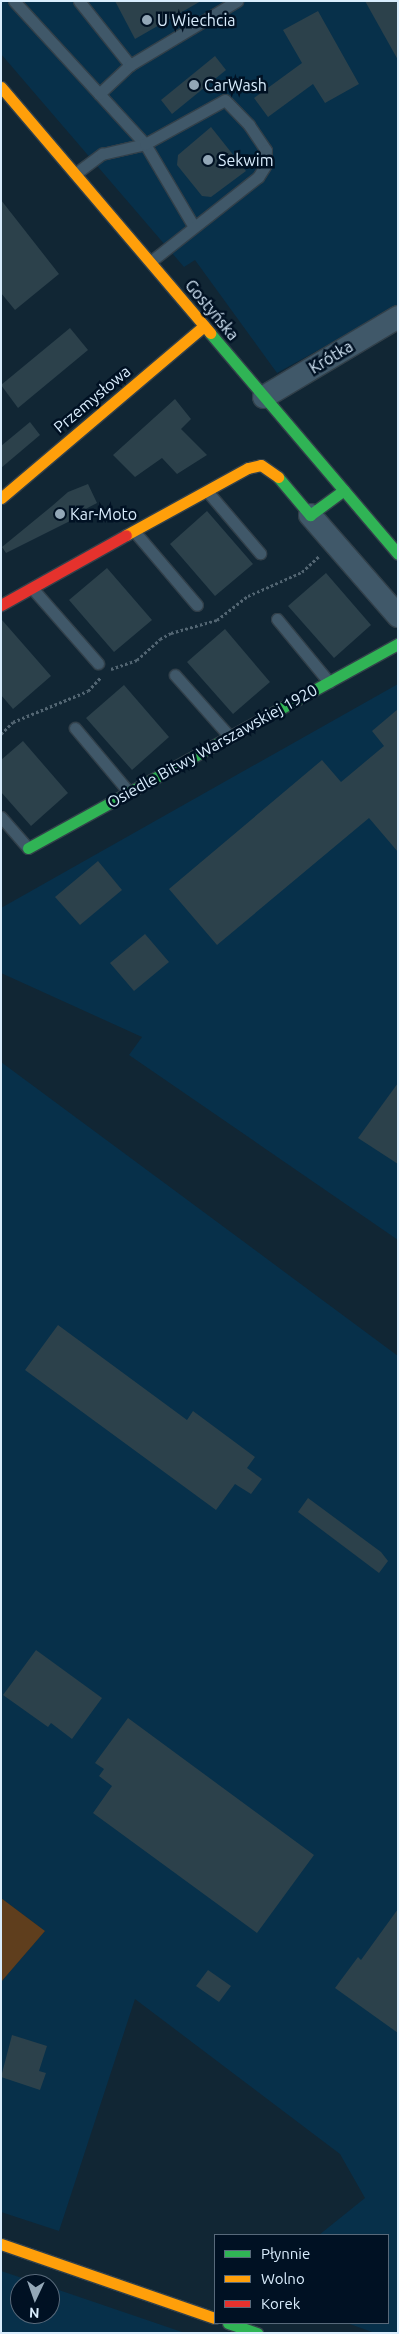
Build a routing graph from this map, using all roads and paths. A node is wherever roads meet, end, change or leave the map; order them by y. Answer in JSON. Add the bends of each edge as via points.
{"nodes":[{"id":1,"x":14,"y":1,"type":"edge"},
{"id":2,"x":79,"y":1,"type":"edge"},
{"id":3,"x":237,"y":1,"type":"edge"},
{"id":4,"x":130,"y":65,"type":"junction"},
{"id":5,"x":1,"y":87,"type":"edge"},
{"id":6,"x":98,"y":94,"type":"junction"},
{"id":7,"x":145,"y":144,"type":"junction"},
{"id":8,"x":76,"y":174,"type":"junction"},
{"id":9,"x":194,"y":228,"type":"junction"},
{"id":10,"x":150,"y":262,"type":"junction"},
{"id":11,"x":398,"y":317,"type":"edge"},
{"id":12,"x":204,"y":326,"type":"junction"},
{"id":13,"x":264,"y":397,"type":"junction"},
{"id":14,"x":344,"y":490,"type":"junction"},
{"id":15,"x":207,"y":491,"type":"junction"},
{"id":16,"x":1,"y":498,"type":"edge"},
{"id":17,"x":310,"y":515,"type":"junction"},
{"id":18,"x":134,"y":531,"type":"junction"},
{"id":19,"x":334,"y":543,"type":"junction"},
{"id":20,"x":260,"y":554,"type":"dead end"},
{"id":21,"x":398,"y":554,"type":"edge"},
{"id":22,"x":32,"y":588,"type":"junction"},
{"id":23,"x":1,"y":605,"type":"edge"},
{"id":24,"x":197,"y":605,"type":"dead end"},
{"id":25,"x":398,"y":616,"type":"edge"},
{"id":26,"x":277,"y":619,"type":"dead end"},
{"id":27,"x":398,"y":644,"type":"edge"},
{"id":28,"x":98,"y":663,"type":"dead end"},
{"id":29,"x":175,"y":675,"type":"dead end"},
{"id":30,"x":329,"y":682,"type":"junction"},
{"id":31,"x":75,"y":728,"type":"dead end"},
{"id":32,"x":1,"y":734,"type":"edge"},
{"id":33,"x":230,"y":737,"type":"junction"},
{"id":34,"x":128,"y":792,"type":"junction"},
{"id":35,"x":1,"y":817,"type":"edge"},
{"id":36,"x":28,"y":848,"type":"joint"},
{"id":37,"x":1,"y":2244,"type":"edge"},
{"id":38,"x":214,"y":2318,"type":"edge"},
{"id":39,"x":231,"y":2324,"type":"edge"},
{"id":40,"x":256,"y":2333,"type":"edge"}],
"edges":[{"from":1,"to":6,"type":"lane"},
{"from":2,"to":4,"type":"lane"},
{"from":3,"to":4,"type":"lane"},
{"from":4,"to":6,"type":"lane"},
{"from":5,"to":8,"type":"street","name":"Gostyńska"},
{"from":6,"to":7,"type":"lane"},
{"from":7,"to":8,"type":"lane","via":[[102,154]]},
{"from":7,"to":9,"type":"lane"},
{"from":7,"to":9,"type":"lane","via":[[225,100],[249,125],[266,150],[265,166],[258,177]]},
{"from":8,"to":10,"type":"street","name":"Gostyńska"},
{"from":9,"to":10,"type":"lane"},
{"from":10,"to":12,"type":"street","name":"Gostyńska"},
{"from":11,"to":13,"type":"street","name":"Krótka"},
{"from":12,"to":13,"type":"street","name":"Gostyńska"},
{"from":12,"to":16,"type":"street","name":"Przemysłowa"},
{"from":13,"to":14,"type":"street","name":"Gostyńska"},
{"from":14,"to":17,"type":"street"},
{"from":14,"to":21,"type":"street","name":"Gostyńska"},
{"from":15,"to":17,"type":"street","via":[[261,465],[273,471]]},
{"from":15,"to":18,"type":"street"},
{"from":15,"to":20,"type":"lane"},
{"from":17,"to":19,"type":"street"},
{"from":18,"to":22,"type":"street"},
{"from":18,"to":24,"type":"lane"},
{"from":19,"to":25,"type":"street"},
{"from":19,"to":32,"type":"path","via":[[302,572],[248,596],[211,623],[160,639],[138,660],[108,670],[88,691],[13,722]]},
{"from":22,"to":23,"type":"street"},
{"from":22,"to":28,"type":"lane"},
{"from":26,"to":30,"type":"lane"},
{"from":27,"to":30,"type":"street","name":"Osiedle Bitwy Warszawskiej 1920"},
{"from":29,"to":33,"type":"lane"},
{"from":30,"to":33,"type":"street","name":"Osiedle Bitwy Warszawskiej 1920"},
{"from":31,"to":34,"type":"lane"},
{"from":33,"to":34,"type":"street","name":"Osiedle Bitwy Warszawskiej 1920"},
{"from":34,"to":36,"type":"street","name":"Osiedle Bitwy Warszawskiej 1920"},
{"from":35,"to":36,"type":"lane"},
{"from":37,"to":38,"type":"street"},
{"from":39,"to":40,"type":"street"}]}
